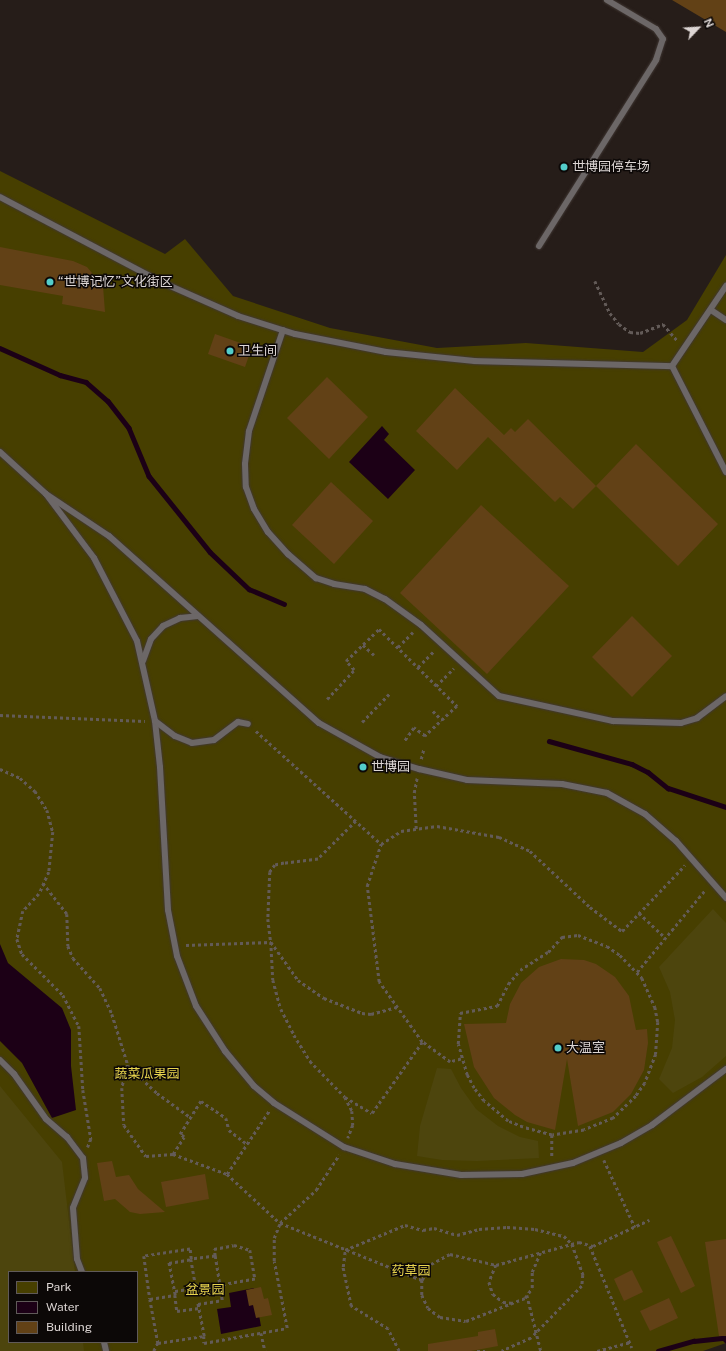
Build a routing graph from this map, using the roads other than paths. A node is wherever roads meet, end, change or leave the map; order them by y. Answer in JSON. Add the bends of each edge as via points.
{"nodes":[{"id":1,"x":607,"y":0,"type":"edge"},
{"id":2,"x":0,"y":197,"type":"edge"},
{"id":3,"x":539,"y":246,"type":"dead end"},
{"id":4,"x":726,"y":286,"type":"edge"},
{"id":5,"x":711,"y":310,"type":"junction"},
{"id":6,"x":726,"y":320,"type":"edge"},
{"id":7,"x":283,"y":330,"type":"junction"},
{"id":8,"x":672,"y":366,"type":"junction"},
{"id":9,"x":0,"y":452,"type":"edge"},
{"id":10,"x":726,"y":472,"type":"edge"},
{"id":11,"x":46,"y":494,"type":"junction"},
{"id":12,"x":198,"y":616,"type":"junction"},
{"id":13,"x":142,"y":665,"type":"junction"},
{"id":14,"x":726,"y":696,"type":"edge"},
{"id":15,"x":155,"y":721,"type":"junction"},
{"id":16,"x":248,"y":724,"type":"road end"},
{"id":17,"x":726,"y":898,"type":"edge"},
{"id":18,"x":0,"y":1060,"type":"edge"},
{"id":19,"x":726,"y":1069,"type":"edge"},
{"id":20,"x":82,"y":1271,"type":"edge"}],
"edges":[{"from":1,"to":3,"type":"lane","via":[[656,29],[663,39],[652,65]]},
{"from":2,"to":7,"type":"lane","via":[[159,281],[238,316]]},
{"from":4,"to":5,"type":"lane"},
{"from":5,"to":6,"type":"lane"},
{"from":5,"to":8,"type":"lane"},
{"from":7,"to":8,"type":"lane","via":[[386,352],[475,361]]},
{"from":7,"to":14,"type":"lane","via":[[249,431],[245,464],[246,487],[254,509],[268,532],[288,554],[316,578],[365,589],[385,599],[421,625],[499,696],[613,722],[681,723],[697,718]]},
{"from":8,"to":10,"type":"lane"},
{"from":9,"to":11,"type":"lane"},
{"from":11,"to":12,"type":"lane","via":[[109,536]]},
{"from":11,"to":13,"type":"lane","via":[[94,558],[137,641]]},
{"from":12,"to":13,"type":"lane","via":[[180,618],[163,626],[146,647]]},
{"from":12,"to":17,"type":"lane","via":[[319,723],[380,757],[467,780],[562,784],[607,793],[645,814],[676,841]]},
{"from":13,"to":15,"type":"lane"},
{"from":15,"to":16,"type":"lane","via":[[175,736],[192,743],[214,740],[238,722]]},
{"from":15,"to":19,"type":"lane","via":[[168,910],[175,945],[196,1006],[225,1051],[254,1086],[274,1104],[344,1147],[395,1164],[461,1175],[522,1174],[552,1168],[601,1152],[652,1125]]},
{"from":18,"to":20,"type":"lane","via":[[14,1074],[46,1118],[67,1137],[83,1158],[85,1178],[73,1208],[77,1259]]}]}
